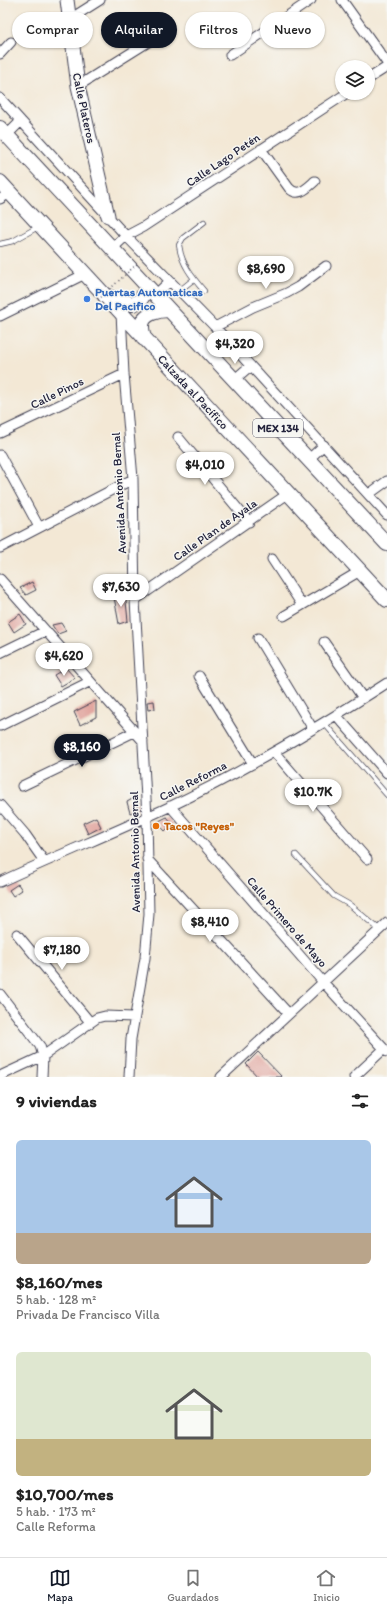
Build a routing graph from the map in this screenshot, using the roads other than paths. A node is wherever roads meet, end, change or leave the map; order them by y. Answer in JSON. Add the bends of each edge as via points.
{"nodes":[{"id":1,"x":67,"y":0,"type":"edge"},
{"id":2,"x":100,"y":0,"type":"edge"},
{"id":3,"x":311,"y":0,"type":"edge"},
{"id":4,"x":342,"y":0,"type":"edge"},
{"id":5,"x":69,"y":12,"type":"edge"},
{"id":6,"x":81,"y":12,"type":"edge"},
{"id":7,"x":11,"y":42,"type":"dead end"},
{"id":8,"x":73,"y":48,"type":"edge"},
{"id":9,"x":139,"y":48,"type":"edge"},
{"id":10,"x":0,"y":54,"type":"edge"},
{"id":11,"x":230,"y":55,"type":"dead end"},
{"id":12,"x":387,"y":63,"type":"edge"},
{"id":13,"x":387,"y":67,"type":"edge"},
{"id":14,"x":375,"y":75,"type":"edge"},
{"id":15,"x":78,"y":86,"type":"junction"},
{"id":16,"x":0,"y":98,"type":"edge"},
{"id":17,"x":336,"y":100,"type":"edge"},
{"id":18,"x":21,"y":121,"type":"junction"},
{"id":19,"x":3,"y":131,"type":"edge"},
{"id":20,"x":261,"y":149,"type":"junction"},
{"id":21,"x":316,"y":181,"type":"dead end"},
{"id":22,"x":0,"y":182,"type":"edge"},
{"id":23,"x":5,"y":196,"type":"edge"},
{"id":24,"x":108,"y":216,"type":"junction"},
{"id":25,"x":204,"y":222,"type":"dead end"},
{"id":26,"x":40,"y":226,"type":"junction"},
{"id":27,"x":126,"y":236,"type":"junction"},
{"id":28,"x":0,"y":244,"type":"edge"},
{"id":29,"x":112,"y":248,"type":"junction"},
{"id":30,"x":326,"y":266,"type":"dead end"},
{"id":31,"x":85,"y":274,"type":"junction"},
{"id":32,"x":194,"y":279,"type":"junction"},
{"id":33,"x":170,"y":281,"type":"junction"},
{"id":34,"x":151,"y":290,"type":"junction"},
{"id":35,"x":179,"y":291,"type":"junction"},
{"id":36,"x":204,"y":291,"type":"dead end"},
{"id":37,"x":102,"y":298,"type":"junction"},
{"id":38,"x":169,"y":310,"type":"junction"},
{"id":39,"x":121,"y":313,"type":"junction"},
{"id":40,"x":0,"y":316,"type":"edge"},
{"id":41,"x":215,"y":327,"type":"junction"},
{"id":42,"x":144,"y":339,"type":"junction"},
{"id":43,"x":250,"y":366,"type":"junction"},
{"id":44,"x":124,"y":374,"type":"junction"},
{"id":45,"x":234,"y":380,"type":"junction"},
{"id":46,"x":0,"y":433,"type":"edge"},
{"id":47,"x":178,"y":437,"type":"dead end"},
{"id":48,"x":324,"y":445,"type":"junction"},
{"id":49,"x":0,"y":455,"type":"edge"},
{"id":50,"x":308,"y":460,"type":"junction"},
{"id":51,"x":133,"y":479,"type":"junction"},
{"id":52,"x":387,"y":482,"type":"edge"},
{"id":53,"x":289,"y":493,"type":"junction"},
{"id":54,"x":369,"y":494,"type":"junction"},
{"id":55,"x":387,"y":515,"type":"edge"},
{"id":56,"x":249,"y":522,"type":"junction"},
{"id":57,"x":39,"y":527,"type":"junction"},
{"id":58,"x":387,"y":544,"type":"edge"},
{"id":59,"x":0,"y":548,"type":"edge"},
{"id":60,"x":272,"y":559,"type":"dead end"},
{"id":61,"x":360,"y":571,"type":"junction"},
{"id":62,"x":0,"y":579,"type":"edge"},
{"id":63,"x":135,"y":600,"type":"junction"},
{"id":64,"x":387,"y":600,"type":"edge"},
{"id":65,"x":302,"y":605,"type":"junction"},
{"id":66,"x":284,"y":616,"type":"dead end"},
{"id":67,"x":45,"y":631,"type":"junction"},
{"id":68,"x":258,"y":638,"type":"dead end"},
{"id":69,"x":324,"y":642,"type":"dead end"},
{"id":70,"x":0,"y":653,"type":"edge"},
{"id":71,"x":198,"y":676,"type":"dead end"},
{"id":72,"x":89,"y":682,"type":"junction"},
{"id":73,"x":387,"y":683,"type":"edge"},
{"id":74,"x":362,"y":698,"type":"junction"},
{"id":75,"x":336,"y":714,"type":"junction"},
{"id":76,"x":323,"y":722,"type":"junction"},
{"id":77,"x":0,"y":726,"type":"edge"},
{"id":78,"x":313,"y":728,"type":"junction"},
{"id":79,"x":134,"y":732,"type":"junction"},
{"id":80,"x":143,"y":741,"type":"junction"},
{"id":81,"x":275,"y":753,"type":"junction"},
{"id":82,"x":253,"y":764,"type":"junction"},
{"id":83,"x":387,"y":773,"type":"edge"},
{"id":84,"x":22,"y":786,"type":"dead end"},
{"id":85,"x":387,"y":795,"type":"edge"},
{"id":86,"x":0,"y":805,"type":"edge"},
{"id":87,"x":170,"y":806,"type":"junction"},
{"id":88,"x":147,"y":817,"type":"junction"},
{"id":89,"x":296,"y":855,"type":"dead end"},
{"id":90,"x":148,"y":859,"type":"junction"},
{"id":91,"x":367,"y":859,"type":"dead end"},
{"id":92,"x":44,"y":861,"type":"junction"},
{"id":93,"x":0,"y":882,"type":"edge"},
{"id":94,"x":387,"y":923,"type":"edge"},
{"id":95,"x":380,"y":930,"type":"junction"},
{"id":96,"x":17,"y":934,"type":"dead end"},
{"id":97,"x":323,"y":982,"type":"junction"},
{"id":98,"x":0,"y":994,"type":"edge"},
{"id":99,"x":289,"y":1014,"type":"junction"},
{"id":100,"x":134,"y":1017,"type":"junction"},
{"id":101,"x":90,"y":1022,"type":"junction"},
{"id":102,"x":386,"y":1050,"type":"edge"},
{"id":103,"x":43,"y":1056,"type":"junction"},
{"id":104,"x":0,"y":1076,"type":"edge"},
{"id":105,"x":42,"y":1077,"type":"edge"},
{"id":106,"x":129,"y":1077,"type":"edge"},
{"id":107,"x":221,"y":1077,"type":"edge"},
{"id":108,"x":354,"y":1077,"type":"edge"}],
"edges":[{"from":1,"to":5,"type":"main road","name":"Calle Plateros"},
{"from":2,"to":6,"type":"street"},
{"from":3,"to":11,"type":"street"},
{"from":4,"to":12,"type":"street"},
{"from":7,"to":10,"type":"street"},
{"from":8,"to":15,"type":"main road","name":"Calle Plateros"},
{"from":9,"to":15,"type":"street"},
{"from":13,"to":14,"type":"street"},
{"from":15,"to":24,"type":"main road","name":"Calle Plateros"},
{"from":16,"to":18,"type":"street"},
{"from":17,"to":20,"type":"street","name":"Calle Lago Petén"},
{"from":18,"to":19,"type":"street"},
{"from":18,"to":24,"type":"street"},
{"from":19,"to":29,"type":"main road","number":"MEX 134"},
{"from":20,"to":21,"type":"street","via":[[293,192],[302,191]]},
{"from":20,"to":27,"type":"street","name":"Calle Lago Petén"},
{"from":22,"to":23,"type":"main road","name":"Calzada al Pacífico","number":"MEX 134"},
{"from":23,"to":26,"type":"main road","name":"Calzada al Pacífico","number":"MEX 134"},
{"from":24,"to":27,"type":"street"},
{"from":25,"to":32,"type":"lane","via":[[183,238],[179,245],[180,256]]},
{"from":26,"to":28,"type":"lane","via":[[13,241]]},
{"from":26,"to":31,"type":"main road","name":"Calzada al Pacífico","number":"MEX 134"},
{"from":27,"to":29,"type":"street","name":"Calle Lago Petén"},
{"from":27,"to":33,"type":"street"},
{"from":29,"to":34,"type":"main road","number":"MEX 134"},
{"from":30,"to":41,"type":"street","via":[[293,290]]},
{"from":31,"to":37,"type":"main road","name":"Calzada al Pacífico","number":"MEX 134"},
{"from":31,"to":40,"type":"street"},
{"from":32,"to":35,"type":"lane"},
{"from":32,"to":36,"type":"lane"},
{"from":33,"to":34,"type":"street"},
{"from":33,"to":35,"type":"street"},
{"from":34,"to":37,"type":"main road","via":[[133,304]]},
{"from":34,"to":38,"type":"main road","number":"MEX 134"},
{"from":35,"to":41,"type":"street"},
{"from":37,"to":39,"type":"main road","name":"Calzada al Pacífico","number":"MEX 134"},
{"from":38,"to":42,"type":"main road","via":[[162,310],[144,320]]},
{"from":38,"to":45,"type":"main road","number":"MEX 134"},
{"from":39,"to":42,"type":"main road","name":"Calzada al Pacífico","number":"MEX 134"},
{"from":39,"to":44,"type":"street","name":"Avenida Antonio Bernal"},
{"from":41,"to":43,"type":"street"},
{"from":42,"to":53,"type":"main road","name":"Calzada al Pacífico","number":"MEX 134"},
{"from":43,"to":45,"type":"street"},
{"from":43,"to":48,"type":"street"},
{"from":44,"to":46,"type":"street","name":"Calle Pinos"},
{"from":44,"to":51,"type":"street","name":"Avenida Antonio Bernal"},
{"from":45,"to":50,"type":"main road","number":"MEX 134"},
{"from":47,"to":56,"type":"street"},
{"from":48,"to":50,"type":"street"},
{"from":48,"to":54,"type":"street"},
{"from":49,"to":57,"type":"street"},
{"from":50,"to":58,"type":"main road","number":"MEX 134"},
{"from":51,"to":57,"type":"street"},
{"from":51,"to":63,"type":"street","name":"Avenida Antonio Bernal"},
{"from":52,"to":54,"type":"street"},
{"from":53,"to":56,"type":"street","name":"Calle Plan de Ayala"},
{"from":53,"to":61,"type":"main road","name":"Calzada al Pacífico","number":"MEX 134"},
{"from":54,"to":55,"type":"street"},
{"from":56,"to":63,"type":"street","name":"Calle Plan de Ayala"},
{"from":57,"to":59,"type":"street"},
{"from":60,"to":65,"type":"street"},
{"from":61,"to":64,"type":"main road","name":"Calzada al Pacífico","number":"MEX 134"},
{"from":61,"to":65,"type":"street"},
{"from":62,"to":67,"type":"street"},
{"from":63,"to":80,"type":"street","name":"Avenida Antonio Bernal"},
{"from":65,"to":66,"type":"street"},
{"from":67,"to":70,"type":"street"},
{"from":67,"to":72,"type":"street"},
{"from":68,"to":78,"type":"street"},
{"from":69,"to":74,"type":"street"},
{"from":71,"to":82,"type":"street"},
{"from":72,"to":77,"type":"street"},
{"from":72,"to":79,"type":"street"},
{"from":73,"to":74,"type":"street","name":"Calle Reforma"},
{"from":74,"to":75,"type":"street","name":"Calle Reforma"},
{"from":75,"to":76,"type":"street","name":"Calle Reforma"},
{"from":75,"to":83,"type":"street"},
{"from":76,"to":78,"type":"street","name":"Calle Reforma"},
{"from":76,"to":85,"type":"lane"},
{"from":78,"to":81,"type":"street","name":"Calle Reforma"},
{"from":79,"to":80,"type":"street"},
{"from":79,"to":84,"type":"street"},
{"from":80,"to":88,"type":"street","name":"Avenida Antonio Bernal"},
{"from":81,"to":82,"type":"street","name":"Calle Reforma"},
{"from":81,"to":91,"type":"street"},
{"from":82,"to":87,"type":"street","name":"Calle Reforma"},
{"from":86,"to":92,"type":"street"},
{"from":87,"to":88,"type":"street","name":"Calle Reforma"},
{"from":87,"to":97,"type":"street","name":"Calle Primero de Mayo"},
{"from":88,"to":90,"type":"street","name":"Avenida Antonio Bernal"},
{"from":88,"to":92,"type":"street","name":"Calle Reforma"},
{"from":89,"to":95,"type":"lane","via":[[334,896],[350,905]]},
{"from":90,"to":99,"type":"street"},
{"from":90,"to":100,"type":"street","name":"Avenida Antonio Bernal","via":[[148,934]]},
{"from":92,"to":93,"type":"street","name":"Calle Reforma"},
{"from":94,"to":95,"type":"street"},
{"from":95,"to":97,"type":"street"},
{"from":96,"to":101,"type":"street"},
{"from":97,"to":99,"type":"street"},
{"from":97,"to":102,"type":"street","name":"Calle Primero de Mayo"},
{"from":98,"to":103,"type":"street","via":[[40,1046]]},
{"from":99,"to":107,"type":"street"},
{"from":100,"to":101,"type":"street","via":[[105,1016]]},
{"from":100,"to":106,"type":"street","name":"Avenida Antonio Bernal"},
{"from":101,"to":103,"type":"street"},
{"from":102,"to":108,"type":"street"},
{"from":103,"to":104,"type":"street"},
{"from":103,"to":105,"type":"street"}]}
